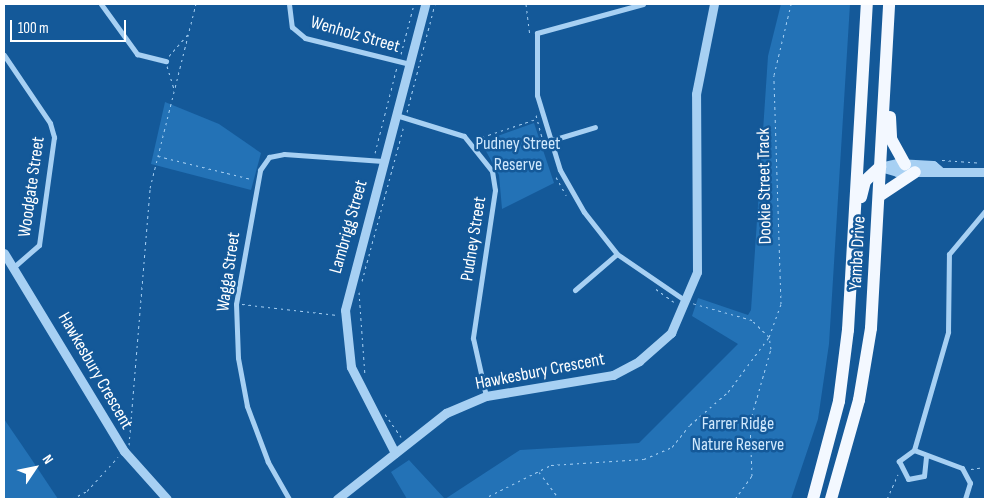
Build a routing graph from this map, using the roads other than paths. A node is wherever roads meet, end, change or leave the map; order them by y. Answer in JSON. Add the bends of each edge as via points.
{"nodes":[{"id":1,"x":101,"y":4,"type":"edge"},
{"id":2,"x":290,"y":4,"type":"edge"},
{"id":3,"x":425,"y":4,"type":"edge"},
{"id":4,"x":643,"y":4,"type":"edge"},
{"id":5,"x":714,"y":4,"type":"edge"},
{"id":6,"x":867,"y":4,"type":"edge"},
{"id":7,"x":889,"y":4,"type":"edge"},
{"id":8,"x":4,"y":55,"type":"edge"},
{"id":9,"x":166,"y":61,"type":"road end"},
{"id":10,"x":403,"y":62,"type":"junction"},
{"id":11,"x":884,"y":83,"type":"junction"},
{"id":12,"x":396,"y":111,"type":"junction"},
{"id":13,"x":595,"y":127,"type":"dead end"},
{"id":14,"x":547,"y":142,"type":"junction"},
{"id":15,"x":858,"y":142,"type":"junction"},
{"id":16,"x":383,"y":161,"type":"junction"},
{"id":17,"x":905,"y":164,"type":"junction"},
{"id":18,"x":939,"y":165,"type":"junction"},
{"id":19,"x":880,"y":167,"type":"junction"},
{"id":20,"x":915,"y":172,"type":"junction"},
{"id":21,"x":985,"y":172,"type":"edge"},
{"id":22,"x":879,"y":196,"type":"junction"},
{"id":23,"x":985,"y":211,"type":"edge"},
{"id":24,"x":854,"y":223,"type":"junction"},
{"id":25,"x":4,"y":253,"type":"edge"},
{"id":26,"x":617,"y":254,"type":"junction"},
{"id":27,"x":14,"y":266,"type":"junction"},
{"id":28,"x":575,"y":290,"type":"dead end"},
{"id":29,"x":688,"y":302,"type":"junction"},
{"id":30,"x":486,"y":396,"type":"junction"},
{"id":31,"x":914,"y":450,"type":"junction"},
{"id":32,"x":395,"y":453,"type":"junction"},
{"id":33,"x":926,"y":457,"type":"junction"},
{"id":34,"x":167,"y":499,"type":"edge"},
{"id":35,"x":290,"y":499,"type":"edge"},
{"id":36,"x":337,"y":499,"type":"edge"},
{"id":37,"x":813,"y":499,"type":"edge"},
{"id":38,"x":830,"y":499,"type":"edge"},
{"id":39,"x":965,"y":499,"type":"edge"}],
"edges":[{"from":1,"to":9,"type":"street","via":[[137,54]]},
{"from":2,"to":10,"type":"street","name":"Wenholz Street","via":[[292,27],[305,38]]},
{"from":3,"to":10,"type":"street","name":"Lambrigg Street"},
{"from":4,"to":14,"type":"street","via":[[537,33],[535,81],[539,118]]},
{"from":5,"to":29,"type":"street","name":"Hawkesbury Crescent","via":[[696,94],[698,261]]},
{"from":6,"to":15,"type":"main road","name":"Yamba Drive"},
{"from":7,"to":11,"type":"main road","name":"Yamba Drive"},
{"from":8,"to":27,"type":"street","name":"Woodgate Street","via":[[50,123],[54,137],[39,245]]},
{"from":10,"to":12,"type":"street","name":"Lambrigg Street"},
{"from":11,"to":17,"type":"main road","via":[[891,139]]},
{"from":11,"to":19,"type":"main road","name":"Yamba Drive"},
{"from":12,"to":16,"type":"street","name":"Lambrigg Street"},
{"from":12,"to":30,"type":"street","name":"Pudney Street","via":[[406,118],[472,139],[492,171],[495,190],[473,338]]},
{"from":13,"to":14,"type":"street"},
{"from":14,"to":26,"type":"street","via":[[568,186]]},
{"from":15,"to":19,"type":"main road","via":[[867,159]]},
{"from":15,"to":24,"type":"main road","name":"Yamba Drive"},
{"from":16,"to":32,"type":"street","name":"Lambrigg Street","via":[[350,284],[346,316],[357,383]]},
{"from":16,"to":35,"type":"street","name":"Wagga Street","via":[[276,154],[263,162],[236,304],[238,358],[247,406],[268,462]]},
{"from":17,"to":18,"type":"street"},
{"from":17,"to":19,"type":"street"},
{"from":18,"to":20,"type":"street"},
{"from":18,"to":21,"type":"street"},
{"from":19,"to":20,"type":"street"},
{"from":19,"to":22,"type":"main road","name":"Yamba Drive"},
{"from":19,"to":24,"type":"main road","via":[[865,181]]},
{"from":20,"to":22,"type":"main road"},
{"from":22,"to":38,"type":"main road","name":"Yamba Drive","via":[[866,364]]},
{"from":23,"to":31,"type":"street","via":[[949,254],[948,332]]},
{"from":24,"to":37,"type":"main road","name":"Yamba Drive","via":[[842,384]]},
{"from":25,"to":27,"type":"street","name":"Hawkesbury Crescent"},
{"from":26,"to":28,"type":"street"},
{"from":26,"to":29,"type":"street"},
{"from":27,"to":34,"type":"street","name":"Hawkesbury Crescent","via":[[124,451]]},
{"from":29,"to":30,"type":"street","name":"Hawkesbury Crescent","via":[[666,338],[625,370],[599,379]]},
{"from":30,"to":32,"type":"street","name":"Hawkesbury Crescent","via":[[446,413]]},
{"from":31,"to":33,"type":"street"},
{"from":31,"to":33,"type":"street","via":[[901,458],[902,473],[908,479],[920,478],[928,467]]},
{"from":32,"to":36,"type":"street","name":"Hawkesbury Crescent"},
{"from":33,"to":39,"type":"street","via":[[964,471],[970,483]]}]}
